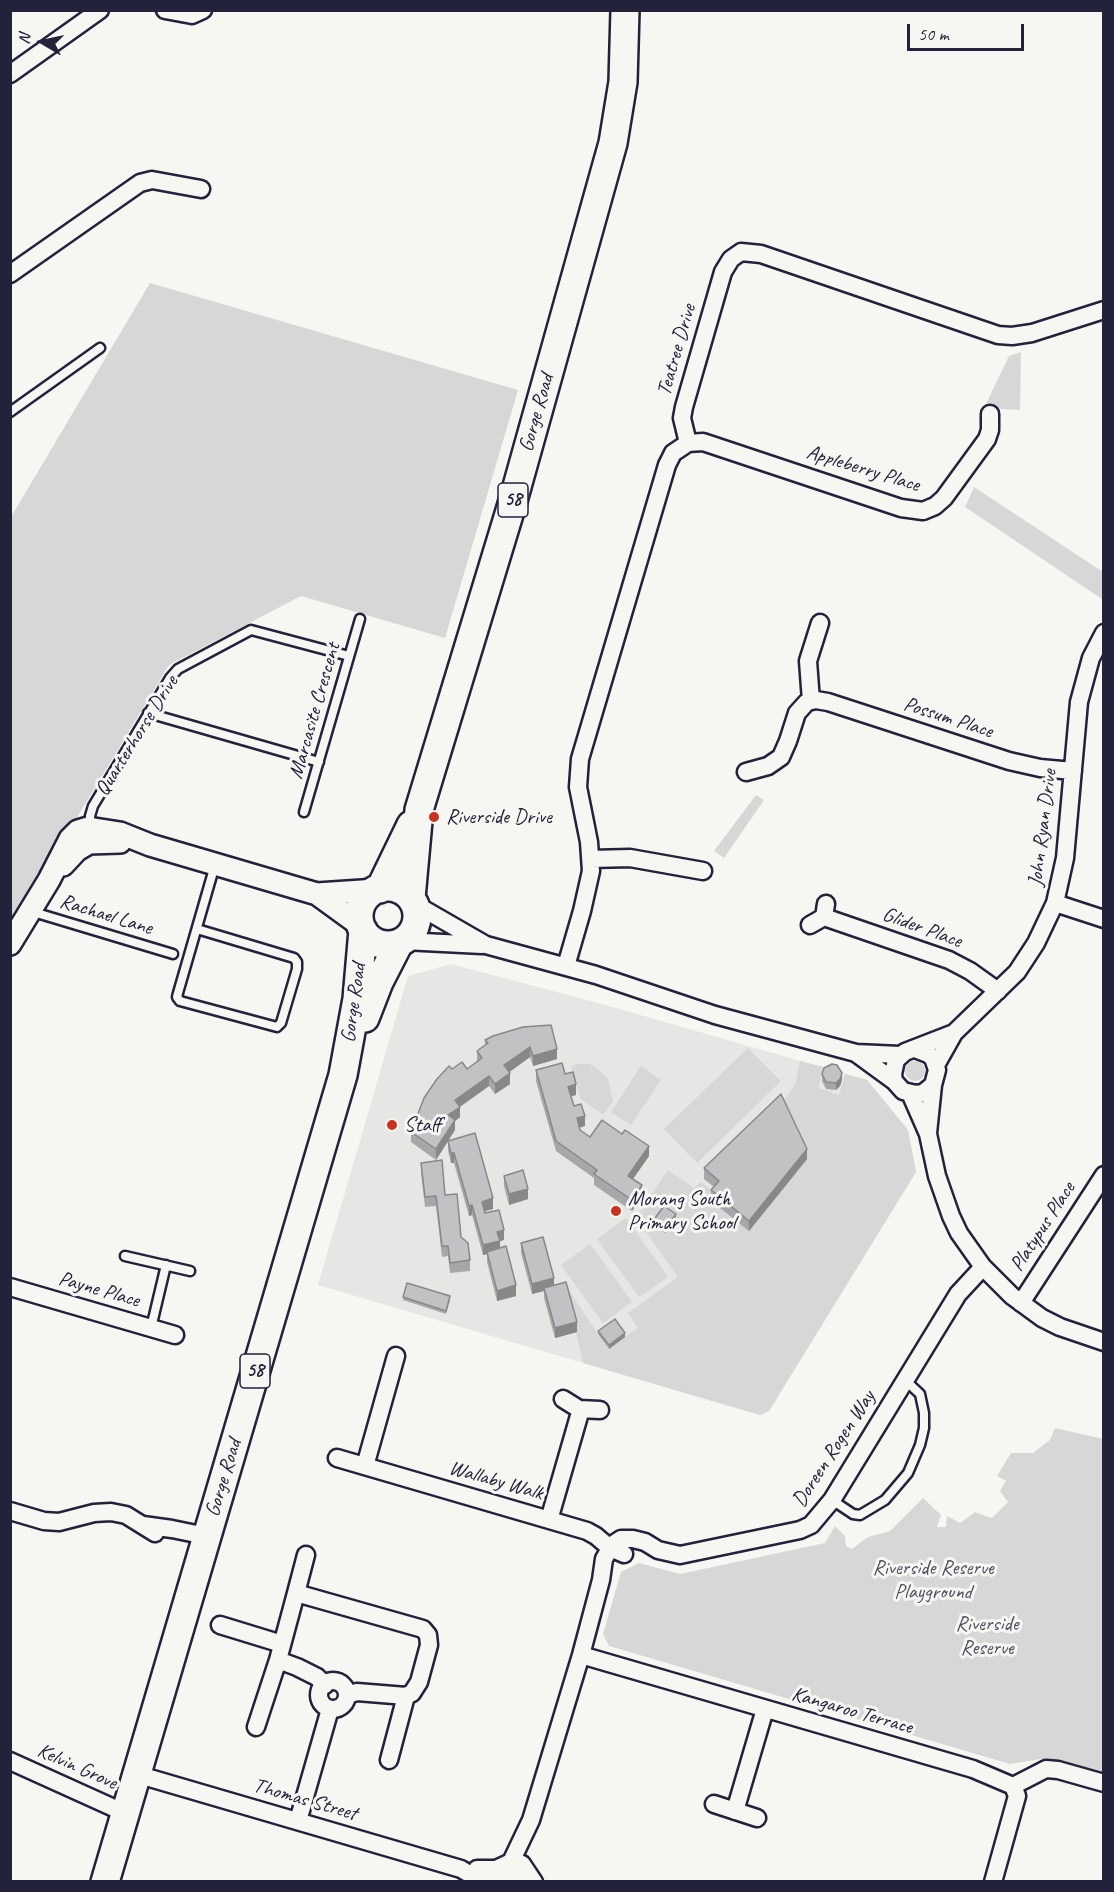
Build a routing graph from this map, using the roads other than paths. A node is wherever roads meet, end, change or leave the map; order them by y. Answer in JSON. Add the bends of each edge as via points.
{"nodes":[{"id":1,"x":100,"y":10,"type":"edge"},
{"id":2,"x":165,"y":10,"type":"edge"},
{"id":3,"x":203,"y":10,"type":"edge"},
{"id":4,"x":625,"y":10,"type":"edge"},
{"id":5,"x":10,"y":74,"type":"edge"},
{"id":6,"x":201,"y":189,"type":"dead end"},
{"id":7,"x":10,"y":274,"type":"edge"},
{"id":8,"x":1104,"y":310,"type":"edge"},
{"id":9,"x":100,"y":348,"type":"dead end"},
{"id":10,"x":10,"y":412,"type":"edge"},
{"id":11,"x":995,"y":426,"type":"dead end"},
{"id":12,"x":688,"y":443,"type":"junction"},
{"id":13,"x":360,"y":619,"type":"dead end"},
{"id":14,"x":820,"y":623,"type":"dead end"},
{"id":15,"x":1104,"y":633,"type":"edge"},
{"id":16,"x":350,"y":656,"type":"junction"},
{"id":17,"x":1097,"y":660,"type":"edge"},
{"id":18,"x":811,"y":701,"type":"junction"},
{"id":19,"x":148,"y":714,"type":"junction"},
{"id":20,"x":319,"y":762,"type":"junction"},
{"id":21,"x":1073,"y":771,"type":"junction"},
{"id":22,"x":746,"y":772,"type":"dead end"},
{"id":23,"x":419,"y":810,"type":"junction"},
{"id":24,"x":304,"y":812,"type":"dead end"},
{"id":25,"x":93,"y":835,"type":"junction"},
{"id":26,"x":591,"y":859,"type":"junction"},
{"id":27,"x":215,"y":864,"type":"junction"},
{"id":28,"x":703,"y":871,"type":"dead end"},
{"id":29,"x":378,"y":889,"type":"junction"},
{"id":30,"x":317,"y":894,"type":"junction"},
{"id":31,"x":412,"y":900,"type":"junction"},
{"id":32,"x":1055,"y":903,"type":"junction"},
{"id":33,"x":30,"y":911,"type":"junction"},
{"id":34,"x":820,"y":916,"type":"dead end"},
{"id":35,"x":1104,"y":919,"type":"edge"},
{"id":36,"x":197,"y":928,"type":"junction"},
{"id":37,"x":362,"y":928,"type":"junction"},
{"id":38,"x":402,"y":942,"type":"junction"},
{"id":39,"x":10,"y":944,"type":"edge"},
{"id":40,"x":486,"y":945,"type":"junction"},
{"id":41,"x":173,"y":954,"type":"dead end"},
{"id":42,"x":566,"y":966,"type":"junction"},
{"id":43,"x":999,"y":991,"type":"junction"},
{"id":44,"x":954,"y":1033,"type":"junction"},
{"id":45,"x":908,"y":1052,"type":"junction"},
{"id":46,"x":856,"y":1053,"type":"junction"},
{"id":47,"x":936,"y":1065,"type":"junction"},
{"id":48,"x":343,"y":1075,"type":"junction"},
{"id":49,"x":894,"y":1081,"type":"junction"},
{"id":50,"x":933,"y":1084,"type":"junction"},
{"id":51,"x":910,"y":1093,"type":"junction"},
{"id":52,"x":928,"y":1134,"type":"junction"},
{"id":53,"x":1104,"y":1175,"type":"edge"},
{"id":54,"x":125,"y":1256,"type":"dead end"},
{"id":55,"x":166,"y":1265,"type":"junction"},
{"id":56,"x":983,"y":1267,"type":"junction"},
{"id":57,"x":190,"y":1271,"type":"dead end"},
{"id":58,"x":10,"y":1287,"type":"edge"},
{"id":59,"x":1021,"y":1303,"type":"junction"},
{"id":60,"x":151,"y":1328,"type":"junction"},
{"id":61,"x":175,"y":1335,"type":"dead end"},
{"id":62,"x":1104,"y":1342,"type":"edge"},
{"id":63,"x":396,"y":1356,"type":"dead end"},
{"id":64,"x":905,"y":1380,"type":"junction"},
{"id":65,"x":563,"y":1399,"type":"dead end"},
{"id":66,"x":581,"y":1410,"type":"junction"},
{"id":67,"x":600,"y":1410,"type":"dead end"},
{"id":68,"x":337,"y":1458,"type":"dead end"},
{"id":69,"x":364,"y":1467,"type":"junction"},
{"id":70,"x":832,"y":1500,"type":"junction"},
{"id":71,"x":10,"y":1511,"type":"edge"},
{"id":72,"x":549,"y":1520,"type":"junction"},
{"id":73,"x":206,"y":1536,"type":"junction"},
{"id":74,"x":617,"y":1551,"type":"junction"},
{"id":75,"x":306,"y":1554,"type":"dead end"},
{"id":76,"x":296,"y":1593,"type":"junction"},
{"id":77,"x":220,"y":1625,"type":"dead end"},
{"id":78,"x":282,"y":1644,"type":"junction"},
{"id":79,"x":581,"y":1655,"type":"junction"},
{"id":80,"x":278,"y":1660,"type":"junction"},
{"id":81,"x":324,"y":1685,"type":"junction"},
{"id":82,"x":347,"y":1695,"type":"junction"},
{"id":83,"x":406,"y":1696,"type":"junction"},
{"id":84,"x":330,"y":1709,"type":"junction"},
{"id":85,"x":765,"y":1709,"type":"junction"},
{"id":86,"x":256,"y":1727,"type":"dead end"},
{"id":87,"x":389,"y":1760,"type":"dead end"},
{"id":88,"x":10,"y":1761,"type":"edge"},
{"id":89,"x":136,"y":1774,"type":"junction"},
{"id":90,"x":1104,"y":1784,"type":"edge"},
{"id":91,"x":1013,"y":1786,"type":"junction"},
{"id":92,"x":714,"y":1804,"type":"dead end"},
{"id":93,"x":735,"y":1811,"type":"junction"},
{"id":94,"x":125,"y":1813,"type":"junction"},
{"id":95,"x":757,"y":1818,"type":"dead end"},
{"id":96,"x":298,"y":1821,"type":"junction"},
{"id":97,"x":516,"y":1871,"type":"edge"},
{"id":98,"x":105,"y":1881,"type":"edge"},
{"id":99,"x":534,"y":1881,"type":"edge"},
{"id":100,"x":993,"y":1881,"type":"edge"}],
"edges":[{"from":1,"to":5,"type":"street"},
{"from":2,"to":3,"type":"street","via":[[192,15]]},
{"from":4,"to":23,"type":"main road","name":"Gorge Road","number":"58","via":[[619,111],[604,180],[513,501]]},
{"from":6,"to":7,"type":"street","via":[[152,180],[140,183]]},
{"from":8,"to":12,"type":"street","name":"Teatree Drive","via":[[1032,333],[998,335],[761,254],[741,252],[730,259],[723,272],[684,407],[682,418]]},
{"from":9,"to":10,"type":"lane"},
{"from":11,"to":12,"type":"street","name":"Appleberry Place","via":[[944,498],[935,506],[917,511],[714,444]]},
{"from":12,"to":26,"type":"street","via":[[674,453],[667,465],[580,759],[578,787]]},
{"from":13,"to":16,"type":"lane","name":"Marcasite Crescent"},
{"from":14,"to":18,"type":"street","via":[[803,657]]},
{"from":15,"to":17,"type":"street","name":"John Ryan Drive"},
{"from":16,"to":19,"type":"lane","name":"Quarterhorse Drive","via":[[249,630],[178,669]]},
{"from":16,"to":20,"type":"lane","name":"Marcasite Crescent"},
{"from":17,"to":21,"type":"street","name":"John Ryan Drive","via":[[1080,702]]},
{"from":18,"to":21,"type":"street","name":"Possum Place","via":[[828,702],[1018,764]]},
{"from":18,"to":22,"type":"street","via":[[797,713],[781,757],[768,766]]},
{"from":19,"to":20,"type":"lane"},
{"from":19,"to":25,"type":"lane","name":"Quarterhorse Drive","via":[[91,810]]},
{"from":20,"to":24,"type":"lane","name":"Marcasite Crescent"},
{"from":21,"to":32,"type":"street","name":"John Ryan Drive","via":[[1065,858]]},
{"from":23,"to":29,"type":"main road","name":"Gorge Road","number":"58"},
{"from":23,"to":31,"type":"main road","name":"Gorge Road","number":"58"},
{"from":25,"to":27,"type":"street","via":[[150,845]]},
{"from":25,"to":33,"type":"street","via":[[49,880]]},
{"from":26,"to":28,"type":"street","via":[[630,858]]},
{"from":26,"to":42,"type":"street","via":[[589,883]]},
{"from":27,"to":30,"type":"street"},
{"from":27,"to":36,"type":"lane"},
{"from":29,"to":30,"type":"street"},
{"from":29,"to":31,"type":"main road","via":[[400,890]]},
{"from":29,"to":37,"type":"main road","number":"58","via":[[360,909]]},
{"from":30,"to":37,"type":"street"},
{"from":31,"to":38,"type":"main road","number":"58","via":[[417,919]]},
{"from":31,"to":40,"type":"street"},
{"from":32,"to":35,"type":"street"},
{"from":32,"to":43,"type":"street","name":"John Ryan Drive","via":[[1027,957]]},
{"from":33,"to":39,"type":"street"},
{"from":33,"to":41,"type":"lane","name":"Rachael Lane"},
{"from":34,"to":43,"type":"street","name":"Glider Place","via":[[949,960]]},
{"from":36,"to":36,"type":"lane","via":[[177,998],[277,1027],[297,969],[294,958]]},
{"from":37,"to":38,"type":"main road","via":[[375,942]]},
{"from":37,"to":48,"type":"main road","name":"Gorge Road","number":"58","via":[[357,999]]},
{"from":38,"to":40,"type":"street"},
{"from":38,"to":48,"type":"main road","name":"Gorge Road","number":"58","via":[[379,982]]},
{"from":40,"to":42,"type":"street"},
{"from":42,"to":46,"type":"street","via":[[715,1015]]},
{"from":43,"to":44,"type":"street","name":"John Ryan Drive"},
{"from":44,"to":45,"type":"street","name":"John Ryan Drive"},
{"from":44,"to":47,"type":"street","name":"John Ryan Drive"},
{"from":45,"to":46,"type":"street"},
{"from":45,"to":47,"type":"street","via":[[928,1054]]},
{"from":45,"to":49,"type":"street","via":[[893,1067]]},
{"from":46,"to":49,"type":"street"},
{"from":47,"to":50,"type":"street"},
{"from":48,"to":73,"type":"main road","name":"Gorge Road","number":"58"},
{"from":49,"to":51,"type":"street"},
{"from":50,"to":51,"type":"street","via":[[922,1093]]},
{"from":50,"to":52,"type":"street"},
{"from":51,"to":52,"type":"street"},
{"from":52,"to":56,"type":"street","via":[[943,1197],[959,1233]]},
{"from":53,"to":59,"type":"street","name":"Platypus Place"},
{"from":54,"to":55,"type":"lane"},
{"from":55,"to":57,"type":"lane"},
{"from":55,"to":60,"type":"lane"},
{"from":56,"to":59,"type":"street"},
{"from":56,"to":64,"type":"street","name":"Doreen Rogen Way","via":[[958,1294]]},
{"from":58,"to":60,"type":"street","name":"Payne Place"},
{"from":59,"to":62,"type":"street","via":[[1060,1327]]},
{"from":60,"to":61,"type":"street","name":"Payne Place"},
{"from":63,"to":69,"type":"street"},
{"from":64,"to":70,"type":"street","name":"Doreen Rogen Way"},
{"from":64,"to":70,"type":"lane","via":[[920,1394],[924,1413],[920,1445],[908,1473],[885,1500],[860,1515]]},
{"from":65,"to":66,"type":"street"},
{"from":66,"to":67,"type":"street"},
{"from":66,"to":72,"type":"street"},
{"from":68,"to":69,"type":"street","name":"Wallaby Walk"},
{"from":69,"to":72,"type":"street","name":"Wallaby Walk"},
{"from":70,"to":74,"type":"street","name":"Doreen Rogen Way","via":[[818,1519],[800,1530],[680,1555],[629,1538],[619,1540]]},
{"from":71,"to":73,"type":"street","via":[[59,1522],[111,1512],[126,1515],[149,1529]]},
{"from":72,"to":74,"type":"street","name":"Wallaby Walk","via":[[590,1532]]},
{"from":73,"to":89,"type":"main road","name":"Gorge Road","number":"58"},
{"from":74,"to":79,"type":"street","via":[[603,1561]]},
{"from":75,"to":76,"type":"street"},
{"from":76,"to":78,"type":"street"},
{"from":76,"to":83,"type":"street","via":[[423,1629],[429,1645],[419,1682]]},
{"from":77,"to":78,"type":"street"},
{"from":78,"to":80,"type":"street"},
{"from":79,"to":85,"type":"street","name":"Kangaroo Terrace"},
{"from":79,"to":97,"type":"street","via":[[531,1820],[529,1841]]},
{"from":80,"to":81,"type":"street","via":[[317,1677]]},
{"from":80,"to":86,"type":"street"},
{"from":81,"to":82,"type":"street","via":[[337,1682],[345,1687]]},
{"from":81,"to":84,"type":"street","via":[[320,1696],[323,1705]]},
{"from":82,"to":83,"type":"street","via":[[357,1692]]},
{"from":82,"to":84,"type":"street","via":[[344,1705]]},
{"from":83,"to":87,"type":"street"},
{"from":84,"to":96,"type":"street"},
{"from":85,"to":91,"type":"street","name":"Kangaroo Terrace","via":[[973,1769]]},
{"from":85,"to":93,"type":"street"},
{"from":88,"to":94,"type":"street","name":"Kelvin Grove"},
{"from":89,"to":94,"type":"main road","name":"Gorge Road","number":"58"},
{"from":89,"to":96,"type":"street","name":"Thomas Street"},
{"from":90,"to":91,"type":"street","via":[[1046,1769]]},
{"from":91,"to":100,"type":"street","via":[[1017,1796]]},
{"from":92,"to":93,"type":"street"},
{"from":93,"to":95,"type":"street"},
{"from":94,"to":98,"type":"main road","name":"Gorge Road","number":"58"},
{"from":96,"to":97,"type":"street","name":"Thomas Street","via":[[461,1869],[494,1870],[505,1866]]},
{"from":97,"to":99,"type":"street"}]}
